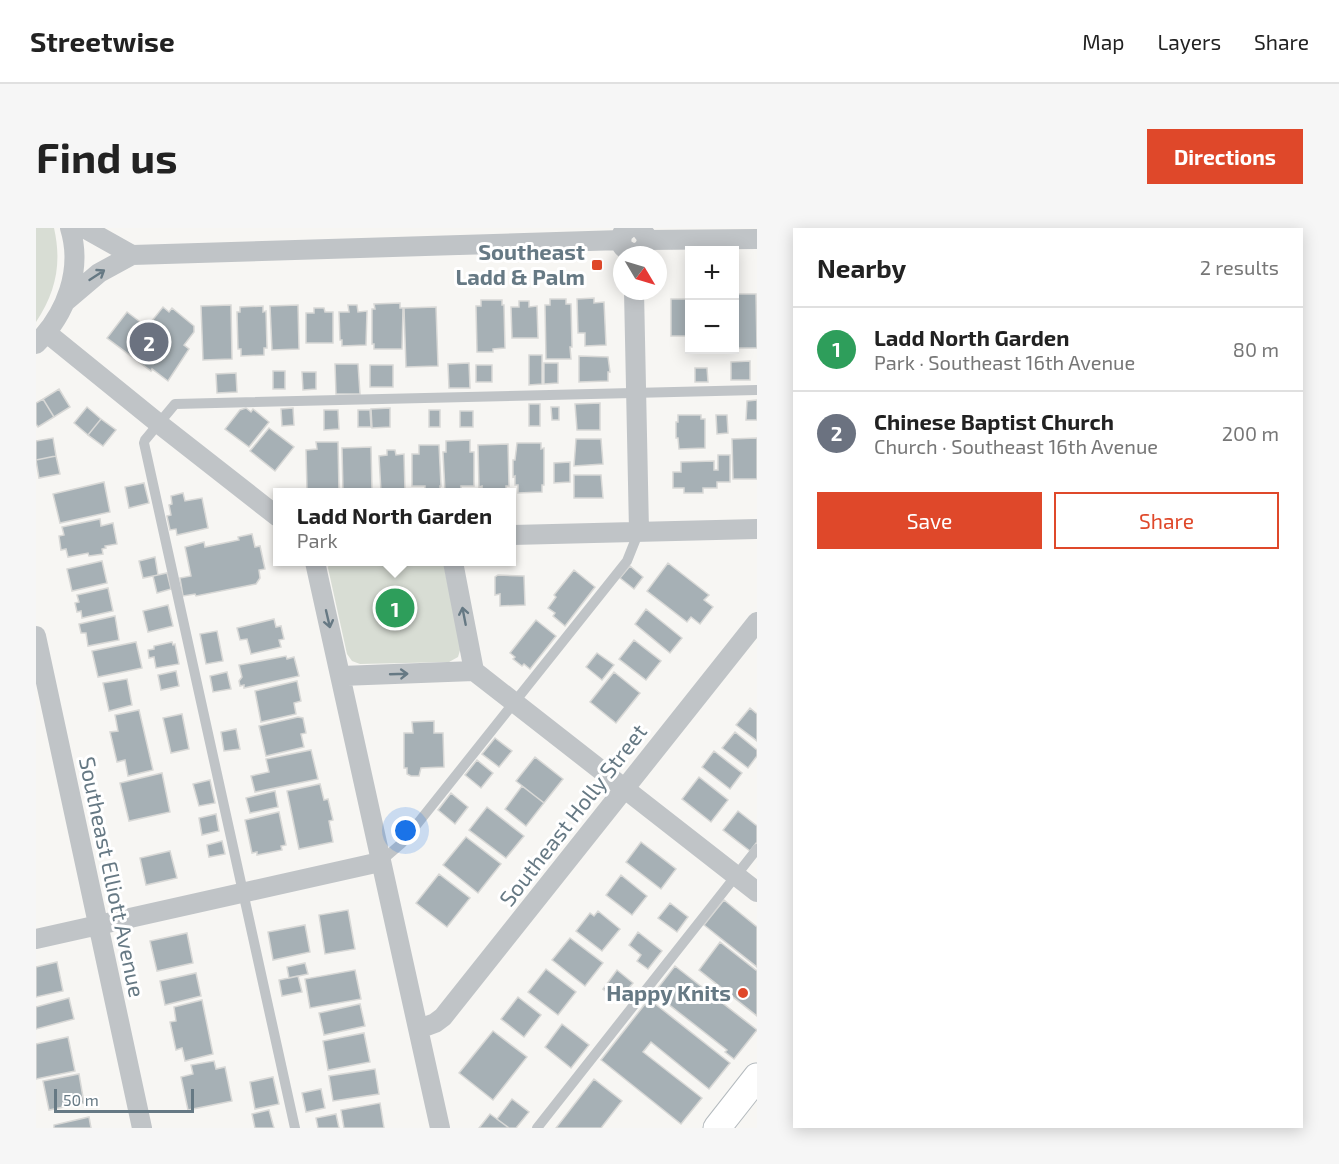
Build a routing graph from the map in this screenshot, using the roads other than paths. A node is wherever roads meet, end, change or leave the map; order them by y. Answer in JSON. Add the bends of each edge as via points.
{"nodes":[{"id":1,"x":70,"y":228,"type":"edge"},
{"id":2,"x":84,"y":228,"type":"edge"},
{"id":3,"x":757,"y":239,"type":"edge"},
{"id":4,"x":634,"y":241,"type":"edge"},
{"id":5,"x":132,"y":255,"type":"junction"},
{"id":6,"x":634,"y":300,"type":"edge"},
{"id":7,"x":66,"y":301,"type":"junction"},
{"id":8,"x":42,"y":338,"type":"edge"},
{"id":9,"x":757,"y":390,"type":"edge"},
{"id":10,"x":636,"y":393,"type":"junction"},
{"id":11,"x":158,"y":423,"type":"junction"},
{"id":12,"x":273,"y":513,"type":"edge"},
{"id":13,"x":757,"y":529,"type":"edge"},
{"id":14,"x":639,"y":531,"type":"junction"},
{"id":15,"x":516,"y":535,"type":"edge"},
{"id":16,"x":316,"y":566,"type":"edge"},
{"id":17,"x":454,"y":566,"type":"edge"},
{"id":18,"x":757,"y":622,"type":"edge"},
{"id":19,"x":36,"y":636,"type":"edge"},
{"id":20,"x":474,"y":671,"type":"junction"},
{"id":21,"x":341,"y":676,"type":"junction"},
{"id":22,"x":514,"y":702,"type":"junction"},
{"id":23,"x":624,"y":790,"type":"junction"},
{"id":24,"x":757,"y":849,"type":"edge"},
{"id":25,"x":380,"y":862,"type":"junction"},
{"id":26,"x":736,"y":876,"type":"junction"},
{"id":27,"x":757,"y":892,"type":"edge"},
{"id":28,"x":244,"y":893,"type":"junction"},
{"id":29,"x":97,"y":925,"type":"junction"},
{"id":30,"x":36,"y":939,"type":"edge"},
{"id":31,"x":419,"y":1029,"type":"junction"},
{"id":32,"x":752,"y":1094,"type":"edge"},
{"id":33,"x":142,"y":1128,"type":"edge"},
{"id":34,"x":295,"y":1128,"type":"edge"},
{"id":35,"x":440,"y":1128,"type":"edge"},
{"id":36,"x":537,"y":1128,"type":"edge"},
{"id":37,"x":717,"y":1128,"type":"edge"}],
"edges":[{"from":1,"to":7,"type":"street","via":[[74,254]]},
{"from":2,"to":5,"type":"street"},
{"from":3,"to":4,"type":"street"},
{"from":4,"to":5,"type":"street"},
{"from":7,"to":5,"type":"street","one_way":true,"via":[[99,273]]},
{"from":6,"to":10,"type":"street"},
{"from":7,"to":8,"type":"street"},
{"from":8,"to":11,"type":"street"},
{"from":9,"to":10,"type":"lane"},
{"from":10,"to":11,"type":"lane","via":[[176,404]]},
{"from":10,"to":14,"type":"street"},
{"from":11,"to":12,"type":"street"},
{"from":11,"to":28,"type":"lane","via":[[144,443]]},
{"from":13,"to":14,"type":"street"},
{"from":14,"to":15,"type":"street"},
{"from":14,"to":22,"type":"lane","via":[[627,561]]},
{"from":16,"to":21,"type":"street","one_way":true},
{"from":20,"to":17,"type":"street","one_way":true},
{"from":18,"to":23,"type":"street","name":"Southeast Holly Street"},
{"from":19,"to":29,"type":"street","name":"Southeast Elliott Avenue"},
{"from":21,"to":20,"type":"street","one_way":true},
{"from":20,"to":22,"type":"street"},
{"from":21,"to":25,"type":"street"},
{"from":22,"to":23,"type":"street"},
{"from":22,"to":25,"type":"lane","via":[[402,843]]},
{"from":23,"to":26,"type":"street"},
{"from":23,"to":31,"type":"street","name":"Southeast Holly Street","via":[[444,1017]]},
{"from":24,"to":26,"type":"lane"},
{"from":25,"to":28,"type":"street"},
{"from":25,"to":31,"type":"street"},
{"from":26,"to":27,"type":"street"},
{"from":26,"to":36,"type":"lane"},
{"from":28,"to":29,"type":"street"},
{"from":28,"to":34,"type":"lane"},
{"from":29,"to":30,"type":"street"},
{"from":29,"to":33,"type":"street","name":"Southeast Elliott Avenue"},
{"from":31,"to":35,"type":"street"},
{"from":32,"to":37,"type":"main road"}]}
